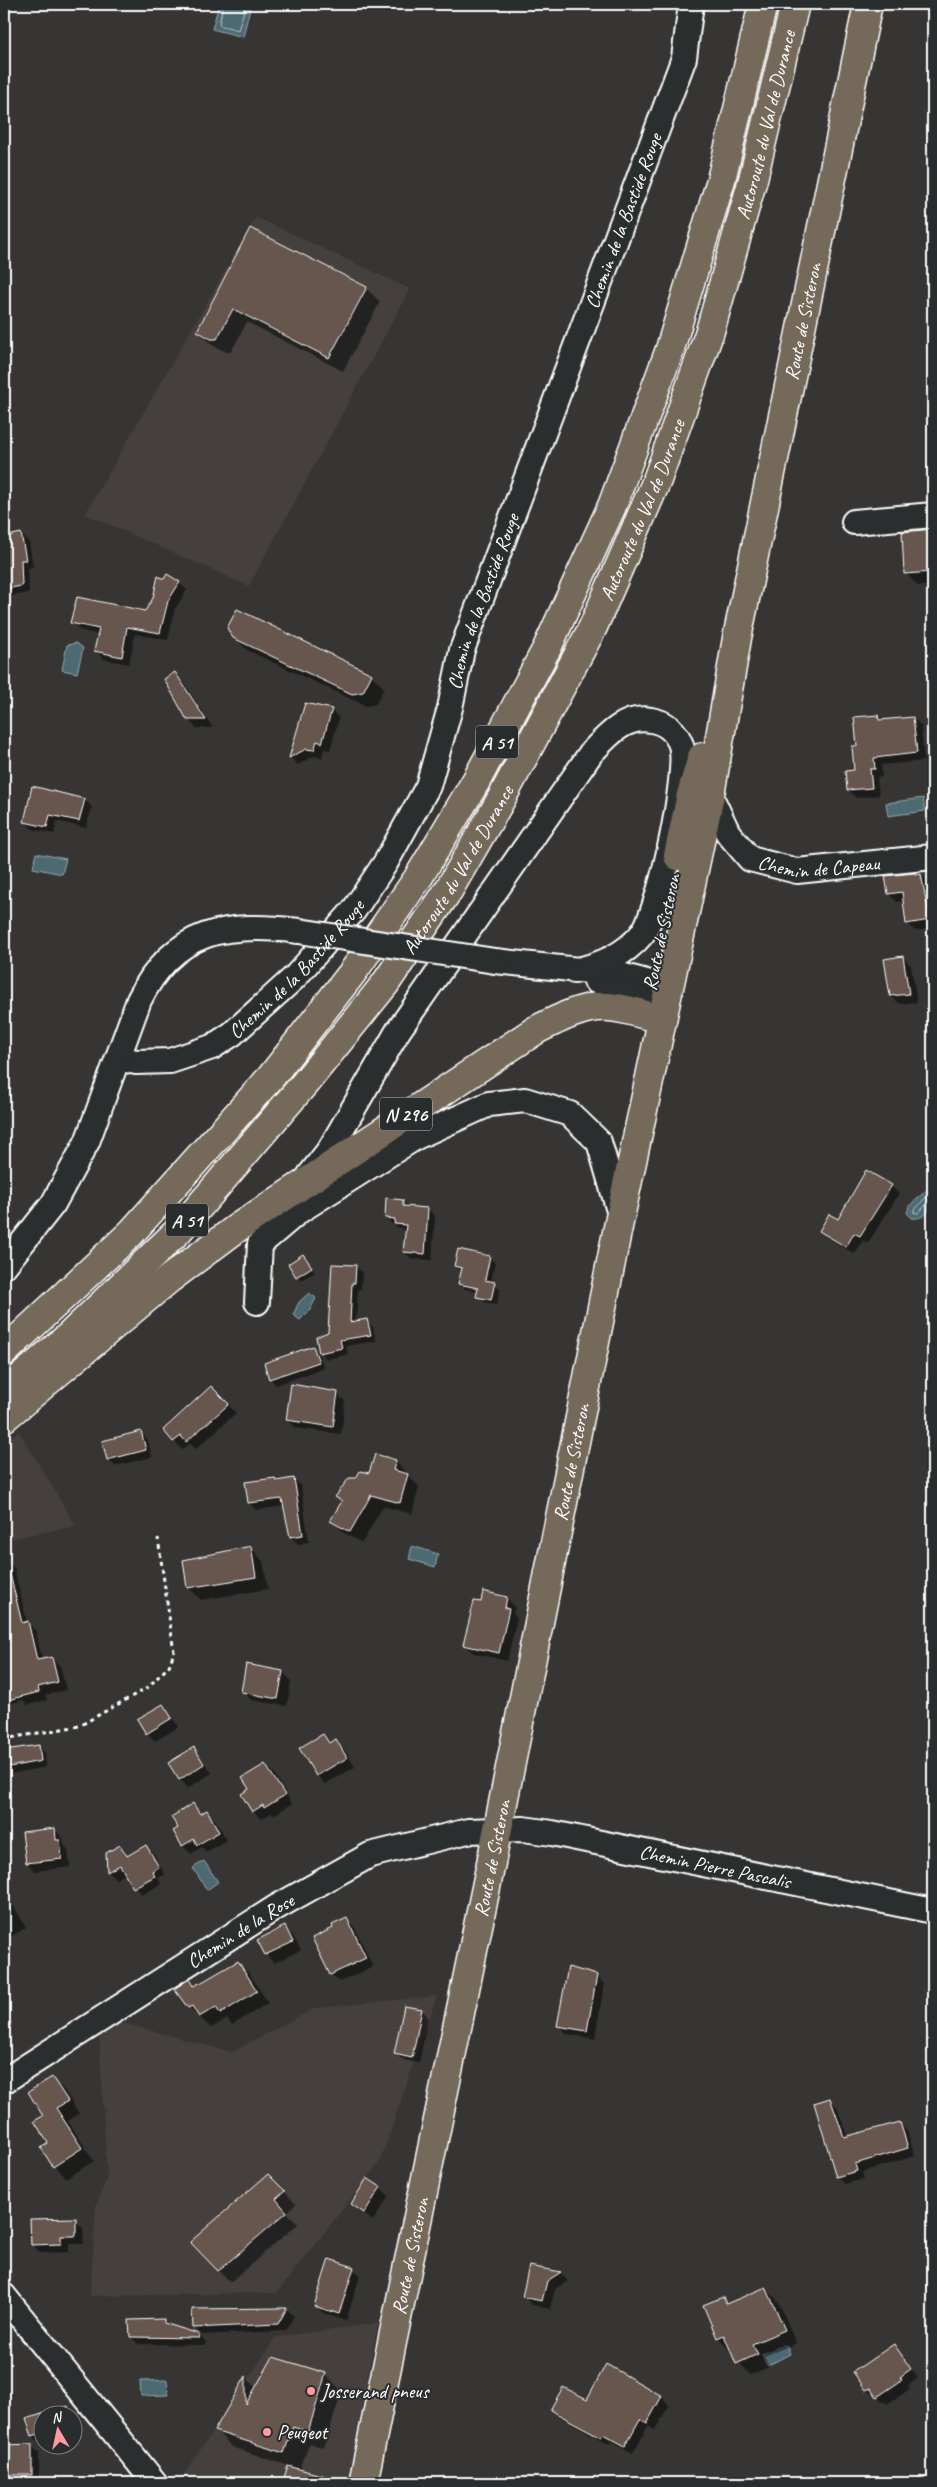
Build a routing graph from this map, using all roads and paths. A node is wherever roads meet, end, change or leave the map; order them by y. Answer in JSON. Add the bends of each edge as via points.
{"nodes":[{"id":1,"x":691,"y":4,"type":"edge"},
{"id":2,"x":763,"y":4,"type":"edge"},
{"id":3,"x":795,"y":4,"type":"edge"},
{"id":4,"x":868,"y":4,"type":"edge"},
{"id":5,"x":933,"y":515,"type":"edge"},
{"id":6,"x":854,"y":522,"type":"dead end"},
{"id":7,"x":737,"y":638,"type":"junction"},
{"id":8,"x":710,"y":795,"type":"junction"},
{"id":9,"x":933,"y":857,"type":"edge"},
{"id":10,"x":574,"y":971,"type":"junction"},
{"id":11,"x":656,"y":1002,"type":"junction"},
{"id":12,"x":118,"y":1058,"type":"junction"},
{"id":13,"x":305,"y":1181,"type":"junction"},
{"id":14,"x":618,"y":1222,"type":"junction"},
{"id":15,"x":4,"y":1266,"type":"edge"},
{"id":16,"x":256,"y":1302,"type":"dead end"},
{"id":17,"x":4,"y":1352,"type":"edge"},
{"id":18,"x":4,"y":1392,"type":"edge"},
{"id":19,"x":4,"y":1418,"type":"edge"},
{"id":20,"x":158,"y":1538,"type":"dead end"},
{"id":21,"x":4,"y":1739,"type":"edge"},
{"id":22,"x":498,"y":1828,"type":"junction"},
{"id":23,"x":933,"y":1911,"type":"edge"},
{"id":24,"x":4,"y":2081,"type":"edge"},
{"id":25,"x":4,"y":2296,"type":"edge"},
{"id":26,"x":155,"y":2483,"type":"edge"},
{"id":27,"x":363,"y":2483,"type":"edge"}],
"edges":[{"from":1,"to":12,"type":"street","name":"Chemin de la Bastide Rouge","via":[[684,58],[462,650],[428,786],[386,862],[354,910],[264,1007],[212,1047],[170,1061],[136,1062]]},
{"from":2,"to":17,"type":"main road","name":"Autoroute du Val de Durance","number":"A 51","via":[[721,180],[670,349],[612,506],[547,648],[476,781],[412,886],[352,972],[271,1077],[131,1233]]},
{"from":3,"to":18,"type":"main road","name":"Autoroute du Val de Durance","number":"A 51","via":[[753,179],[710,331],[657,480],[593,627],[490,819],[448,891],[385,984],[299,1090],[179,1230],[69,1336]]},
{"from":4,"to":7,"type":"main road","name":"Route de Sisteron"},
{"from":5,"to":6,"type":"street"},
{"from":7,"to":8,"type":"main road","name":"Route de Sisteron"},
{"from":7,"to":11,"type":"main road","name":"Route de Sisteron","via":[[691,795]]},
{"from":8,"to":9,"type":"street","name":"Chemin de Capeau","via":[[728,833],[750,859],[797,871]]},
{"from":8,"to":11,"type":"main road","name":"Route de Sisteron"},
{"from":10,"to":11,"type":"street"},
{"from":10,"to":12,"type":"street","bridge":true,"via":[[299,931],[235,928],[198,937],[168,957],[146,985]]},
{"from":10,"to":13,"type":"street","via":[[601,965],[623,952],[642,934],[653,914],[676,814],[682,767],[681,746],[674,731],[661,722],[641,718],[621,725],[591,753],[398,1031],[330,1148]]},
{"from":11,"to":13,"type":"main road","number":"N 296","via":[[608,1005],[578,1010],[562,1017],[513,1044]]},
{"from":11,"to":14,"type":"main road","name":"Route de Sisteron","via":[[628,1124]]},
{"from":12,"to":15,"type":"street","via":[[87,1142],[53,1204]]},
{"from":13,"to":19,"type":"main road","number":"N 296","via":[[169,1278]]},
{"from":14,"to":16,"type":"street","via":[[599,1142],[570,1114],[525,1100],[489,1104],[408,1142],[299,1211],[260,1244]]},
{"from":14,"to":22,"type":"main road","name":"Route de Sisteron"},
{"from":20,"to":21,"type":"path","via":[[174,1652],[169,1666],[147,1688],[79,1726]]},
{"from":22,"to":23,"type":"street","name":"Chemin Pierre Pascalis","via":[[523,1828]]},
{"from":22,"to":24,"type":"street","name":"Chemin de la Rose","via":[[468,1831],[370,1855],[274,1908]]},
{"from":22,"to":27,"type":"main road","name":"Route de Sisteron"},
{"from":25,"to":26,"type":"street"}]}
